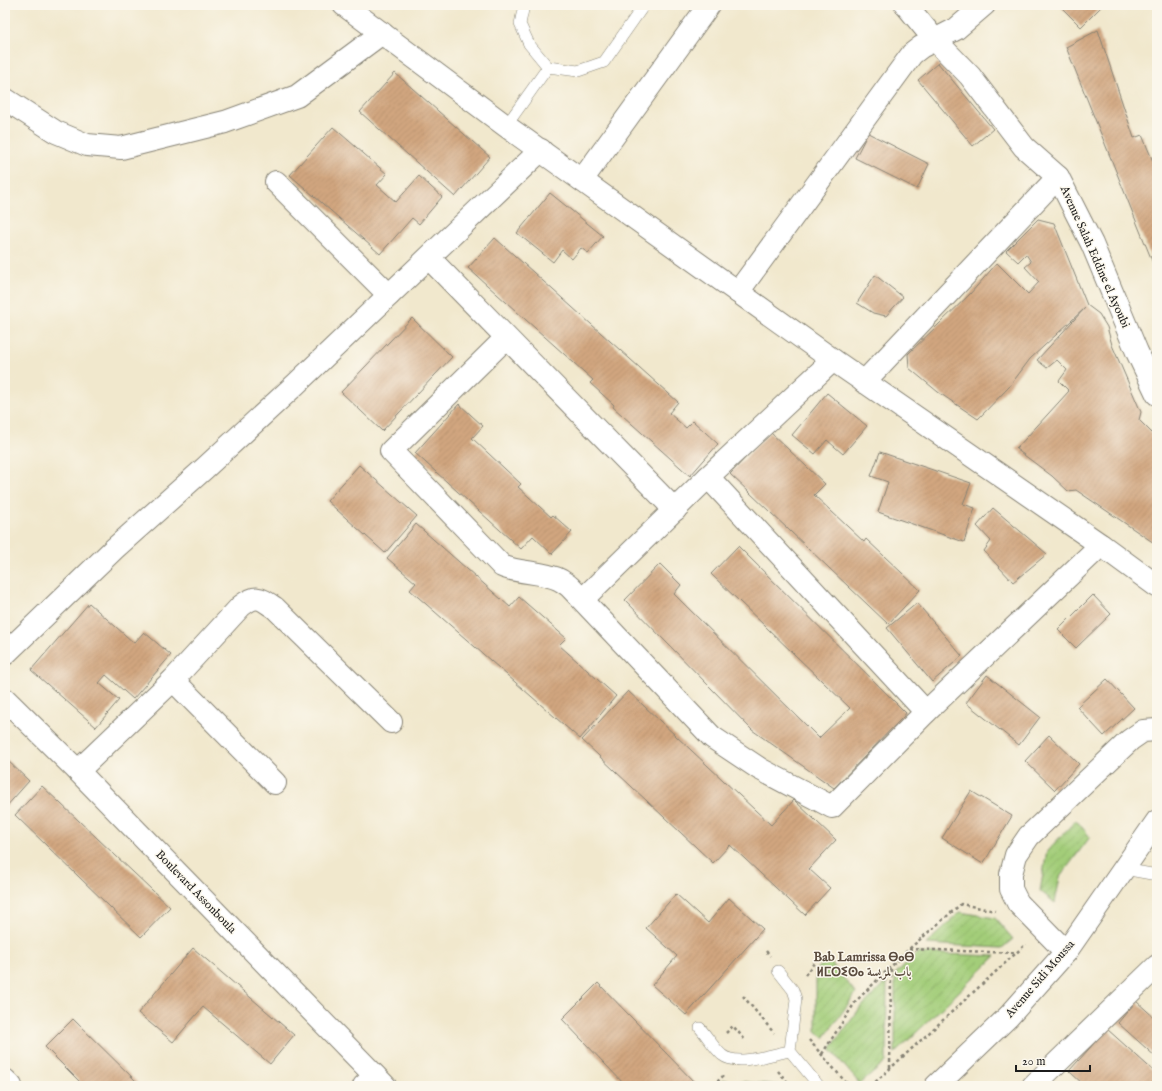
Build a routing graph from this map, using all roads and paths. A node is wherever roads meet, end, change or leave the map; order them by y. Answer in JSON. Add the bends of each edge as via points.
{"nodes":[{"id":1,"x":344,"y":5,"type":"edge"},
{"id":2,"x":524,"y":5,"type":"edge"},
{"id":3,"x":644,"y":5,"type":"edge"},
{"id":4,"x":709,"y":5,"type":"edge"},
{"id":5,"x":906,"y":5,"type":"edge"},
{"id":6,"x":984,"y":5,"type":"edge"},
{"id":7,"x":382,"y":33,"type":"junction"},
{"id":8,"x":934,"y":39,"type":"junction"},
{"id":9,"x":548,"y":67,"type":"junction"},
{"id":10,"x":5,"y":99,"type":"edge"},
{"id":11,"x":506,"y":126,"type":"junction"},
{"id":12,"x":541,"y":150,"type":"junction"},
{"id":13,"x":1058,"y":177,"type":"junction"},
{"id":14,"x":582,"y":180,"type":"junction"},
{"id":15,"x":276,"y":182,"type":"dead end"},
{"id":16,"x":429,"y":258,"type":"junction"},
{"id":17,"x":738,"y":292,"type":"junction"},
{"id":18,"x":389,"y":295,"type":"junction"},
{"id":19,"x":506,"y":338,"type":"junction"},
{"id":20,"x":833,"y":360,"type":"junction"},
{"id":21,"x":864,"y":382,"type":"junction"},
{"id":22,"x":1157,"y":394,"type":"edge"},
{"id":23,"x":708,"y":478,"type":"junction"},
{"id":24,"x":674,"y":510,"type":"junction"},
{"id":25,"x":1101,"y":545,"type":"junction"},
{"id":26,"x":1157,"y":566,"type":"edge"},
{"id":27,"x":1132,"y":567,"type":"junction"},
{"id":28,"x":1157,"y":586,"type":"edge"},
{"id":29,"x":583,"y":599,"type":"junction"},
{"id":30,"x":5,"y":654,"type":"edge"},
{"id":31,"x":173,"y":680,"type":"junction"},
{"id":32,"x":8,"y":708,"type":"edge"},
{"id":33,"x":926,"y":712,"type":"junction"},
{"id":34,"x":391,"y":722,"type":"dead end"},
{"id":35,"x":1157,"y":730,"type":"edge"},
{"id":36,"x":78,"y":771,"type":"junction"},
{"id":37,"x":275,"y":783,"type":"dead end"},
{"id":38,"x":1157,"y":821,"type":"edge"},
{"id":39,"x":1124,"y":870,"type":"junction"},
{"id":40,"x":1157,"y":875,"type":"edge"},
{"id":41,"x":1000,"y":912,"type":"dead end"},
{"id":42,"x":1042,"y":928,"type":"junction"},
{"id":43,"x":909,"y":949,"type":"junction"},
{"id":44,"x":766,"y":951,"type":"dead end"},
{"id":45,"x":1066,"y":952,"type":"junction"},
{"id":46,"x":1016,"y":953,"type":"junction"},
{"id":47,"x":820,"y":955,"type":"dead end"},
{"id":48,"x":773,"y":960,"type":"dead end"},
{"id":49,"x":891,"y":966,"type":"junction"},
{"id":50,"x":1157,"y":966,"type":"edge"},
{"id":51,"x":778,"y":971,"type":"dead end"},
{"id":52,"x":808,"y":979,"type":"dead end"},
{"id":53,"x":743,"y":996,"type":"dead end"},
{"id":54,"x":700,"y":1028,"type":"dead end"},
{"id":55,"x":722,"y":1038,"type":"dead end"},
{"id":56,"x":809,"y":1039,"type":"dead end"},
{"id":57,"x":748,"y":1043,"type":"dead end"},
{"id":58,"x":790,"y":1051,"type":"junction"},
{"id":59,"x":822,"y":1054,"type":"junction"},
{"id":60,"x":890,"y":1069,"type":"junction"},
{"id":61,"x":5,"y":1080,"type":"edge"},
{"id":62,"x":375,"y":1083,"type":"edge"},
{"id":63,"x":11,"y":1086,"type":"edge"},
{"id":64,"x":818,"y":1086,"type":"edge"},
{"id":65,"x":849,"y":1086,"type":"edge"},
{"id":66,"x":872,"y":1086,"type":"edge"},
{"id":67,"x":936,"y":1086,"type":"edge"},
{"id":68,"x":1033,"y":1086,"type":"edge"}],
"edges":[{"from":1,"to":7,"type":"street"},
{"from":2,"to":9,"type":"lane","via":[[520,24],[529,44]]},
{"from":3,"to":9,"type":"lane","via":[[604,62],[578,71]]},
{"from":4,"to":14,"type":"street"},
{"from":5,"to":8,"type":"street","name":"Avenue Salah Eddine el Ayoubi"},
{"from":6,"to":8,"type":"street","via":[[956,29]]},
{"from":7,"to":10,"type":"street","via":[[297,96],[225,122],[121,148],[87,145],[56,132]]},
{"from":7,"to":11,"type":"street"},
{"from":8,"to":13,"type":"street","name":"Avenue Salah Eddine el Ayoubi","via":[[970,76],[1024,147]]},
{"from":8,"to":17,"type":"street","via":[[912,54]]},
{"from":9,"to":11,"type":"lane"},
{"from":11,"to":12,"type":"street"},
{"from":12,"to":14,"type":"street"},
{"from":12,"to":16,"type":"street"},
{"from":13,"to":21,"type":"street"},
{"from":13,"to":22,"type":"street","name":"Avenue Salah Eddine el Ayoubi","via":[[1092,244]]},
{"from":14,"to":17,"type":"street"},
{"from":15,"to":18,"type":"street"},
{"from":16,"to":18,"type":"street"},
{"from":16,"to":19,"type":"street"},
{"from":17,"to":20,"type":"street"},
{"from":18,"to":30,"type":"street","via":[[217,457],[114,549]]},
{"from":19,"to":24,"type":"street"},
{"from":19,"to":29,"type":"street","via":[[391,452],[502,566],[559,580],[570,586]]},
{"from":20,"to":21,"type":"street"},
{"from":20,"to":23,"type":"street"},
{"from":21,"to":25,"type":"street"},
{"from":23,"to":24,"type":"street"},
{"from":23,"to":33,"type":"street"},
{"from":24,"to":29,"type":"street"},
{"from":25,"to":27,"type":"street"},
{"from":25,"to":33,"type":"street"},
{"from":26,"to":27,"type":"street"},
{"from":27,"to":28,"type":"street"},
{"from":29,"to":33,"type":"street","via":[[712,736],[760,769],[832,808]]},
{"from":31,"to":34,"type":"street","via":[[241,606],[250,599],[261,598],[275,608]]},
{"from":31,"to":36,"type":"street"},
{"from":31,"to":37,"type":"street"},
{"from":32,"to":36,"type":"street","name":"Boulevard Assonboula"},
{"from":35,"to":42,"type":"street","via":[[1143,731],[1130,740],[1029,836],[1016,855],[1011,874],[1011,889],[1018,903]]},
{"from":36,"to":62,"type":"street","name":"Boulevard Assonboula"},
{"from":38,"to":39,"type":"street","name":"Avenue Sidi Moussa"},
{"from":39,"to":40,"type":"lane"},
{"from":39,"to":45,"type":"street","name":"Avenue Sidi Moussa"},
{"from":41,"to":43,"type":"path","via":[[961,904]]},
{"from":42,"to":45,"type":"street"},
{"from":42,"to":46,"type":"path"},
{"from":43,"to":46,"type":"path"},
{"from":43,"to":49,"type":"path"},
{"from":44,"to":48,"type":"path"},
{"from":45,"to":67,"type":"street","name":"Avenue Sidi Moussa","via":[[1009,1016]]},
{"from":46,"to":60,"type":"path"},
{"from":47,"to":52,"type":"path","via":[[804,974]]},
{"from":49,"to":59,"type":"path","via":[[856,1001]]},
{"from":49,"to":60,"type":"path"},
{"from":50,"to":68,"type":"street"},
{"from":51,"to":58,"type":"lane","via":[[794,990],[796,999]]},
{"from":53,"to":58,"type":"path"},
{"from":54,"to":58,"type":"lane","via":[[722,1055],[731,1059],[741,1060]]},
{"from":55,"to":57,"type":"path","via":[[733,1026]]},
{"from":56,"to":59,"type":"path"},
{"from":58,"to":64,"type":"lane"},
{"from":59,"to":65,"type":"path"},
{"from":60,"to":66,"type":"path"},
{"from":61,"to":63,"type":"street"}]}
